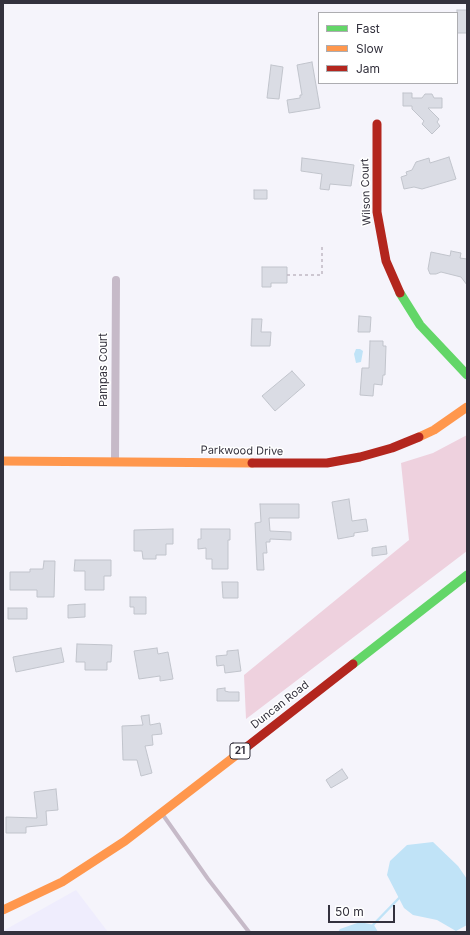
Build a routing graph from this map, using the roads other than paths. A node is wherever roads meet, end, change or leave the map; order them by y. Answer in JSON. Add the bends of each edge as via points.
{"nodes":[{"id":1,"x":377,"y":124,"type":"dead end"},
{"id":2,"x":116,"y":280,"type":"dead end"},
{"id":3,"x":467,"y":375,"type":"edge"},
{"id":4,"x":467,"y":406,"type":"edge"},
{"id":5,"x":3,"y":461,"type":"edge"},
{"id":6,"x":115,"y":461,"type":"junction"},
{"id":7,"x":467,"y":575,"type":"edge"},
{"id":8,"x":162,"y":813,"type":"junction"},
{"id":9,"x":3,"y":910,"type":"edge"},
{"id":10,"x":249,"y":932,"type":"edge"}],
"edges":[{"from":1,"to":3,"type":"main road","name":"Wilson Court","via":[[378,212],[386,261],[404,302],[420,326]]},
{"from":2,"to":6,"type":"street","name":"Pampas Court"},
{"from":4,"to":6,"type":"main road","name":"Parkwood Drive","via":[[434,430],[392,448],[327,463]]},
{"from":5,"to":6,"type":"main road","name":"Parkwood Drive"},
{"from":7,"to":8,"type":"main road","name":"Duncan Road","number":"21"},
{"from":8,"to":9,"type":"main road","name":"Duncan Road","number":"21","via":[[125,842],[73,875]]},
{"from":8,"to":10,"type":"lane"}]}
